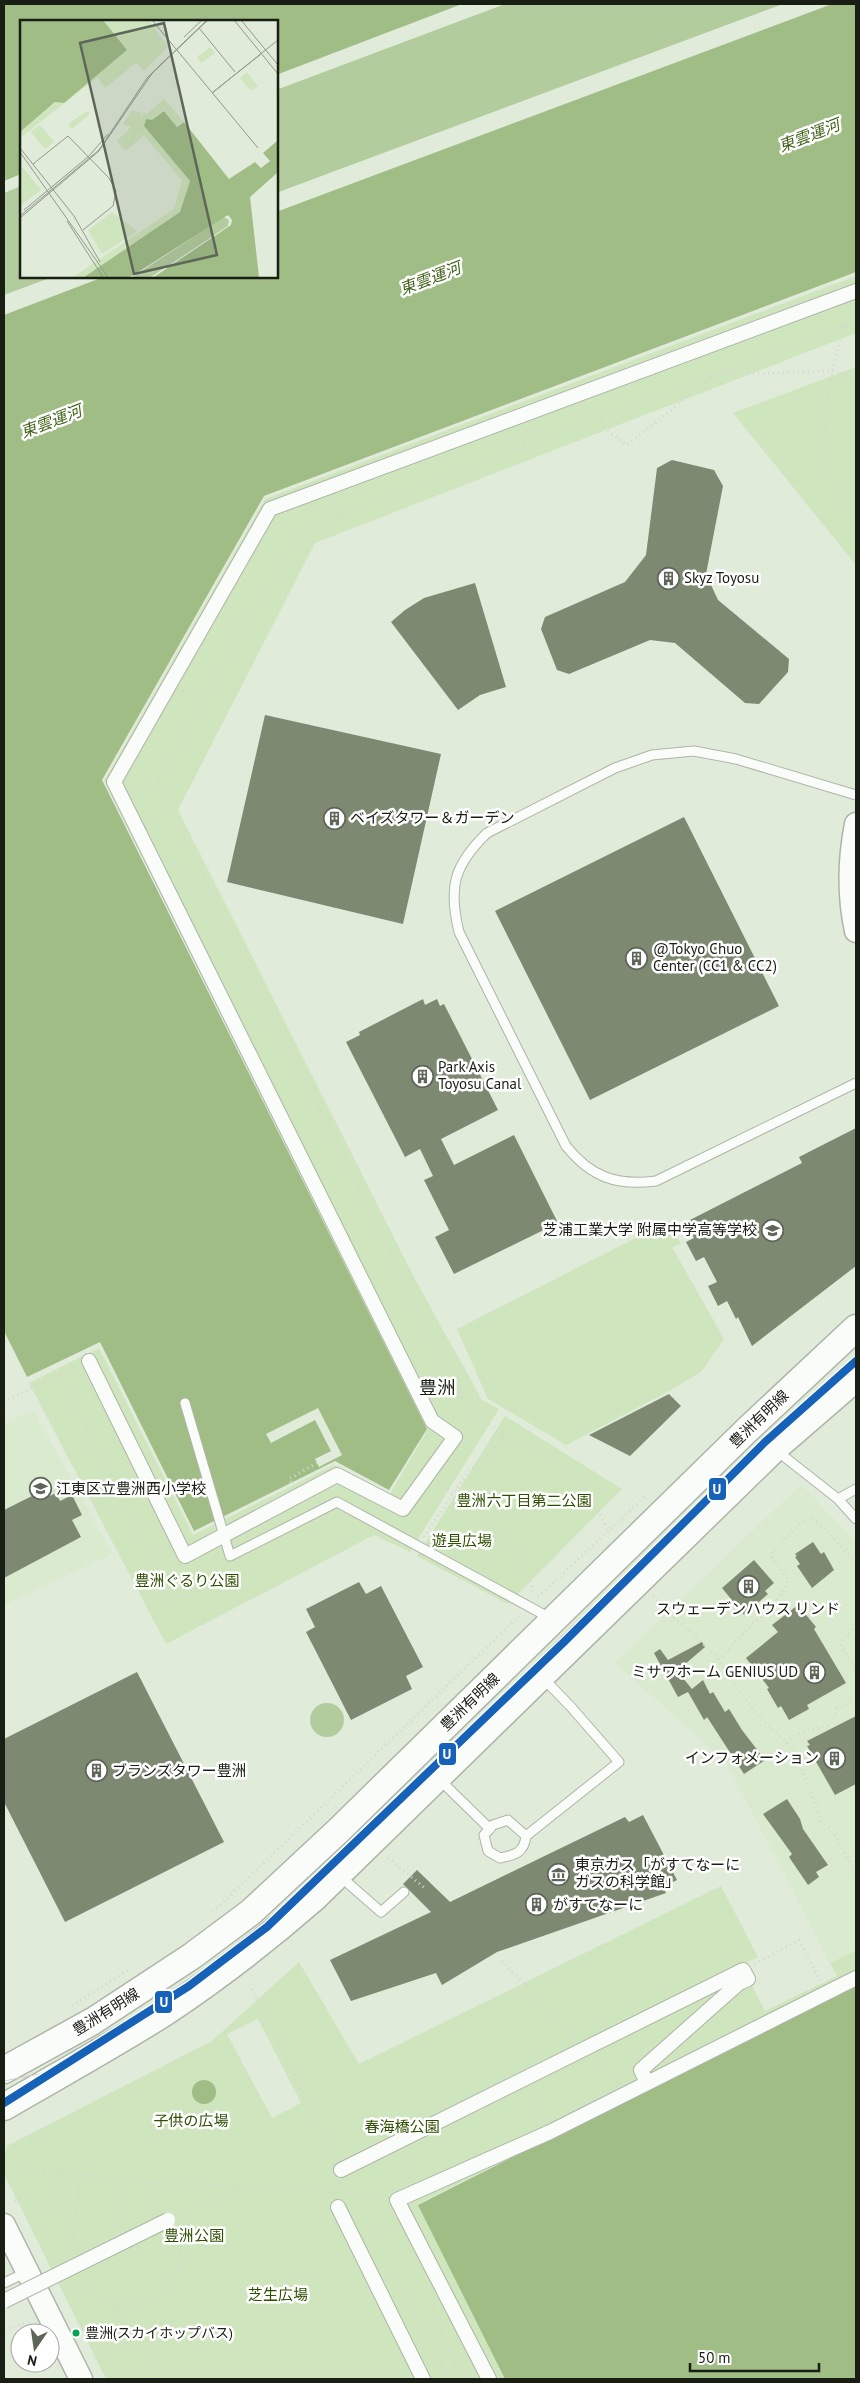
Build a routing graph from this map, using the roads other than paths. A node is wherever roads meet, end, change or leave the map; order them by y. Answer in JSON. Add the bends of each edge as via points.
{"nodes":[{"id":1,"x":856,"y":291,"type":"edge"},
{"id":2,"x":856,"y":795,"type":"edge"},
{"id":3,"x":856,"y":824,"type":"edge"},
{"id":4,"x":856,"y":931,"type":"edge"},
{"id":5,"x":856,"y":1082,"type":"edge"},
{"id":6,"x":856,"y":1328,"type":"edge"},
{"id":7,"x":89,"y":1360,"type":"dead end"},
{"id":8,"x":856,"y":1378,"type":"edge"},
{"id":9,"x":185,"y":1403,"type":"dead end"},
{"id":10,"x":774,"y":1449,"type":"junction"},
{"id":11,"x":856,"y":1490,"type":"edge"},
{"id":12,"x":838,"y":1499,"type":"junction"},
{"id":13,"x":856,"y":1519,"type":"edge"},
{"id":14,"x":224,"y":1536,"type":"junction"},
{"id":15,"x":554,"y":1620,"type":"junction"},
{"id":16,"x":542,"y":1676,"type":"junction"},
{"id":17,"x":438,"y":1778,"type":"junction"},
{"id":18,"x":490,"y":1829,"type":"junction"},
{"id":19,"x":526,"y":1836,"type":"junction"},
{"id":20,"x":339,"y":1875,"type":"dead end"},
{"id":21,"x":404,"y":1892,"type":"dead end"},
{"id":22,"x":856,"y":1978,"type":"edge"},
{"id":23,"x":4,"y":2070,"type":"edge"},
{"id":24,"x":647,"y":2083,"type":"junction"},
{"id":25,"x":4,"y":2107,"type":"edge"},
{"id":26,"x":341,"y":2170,"type":"road end"},
{"id":27,"x":338,"y":2207,"type":"dead end"},
{"id":28,"x":168,"y":2220,"type":"road end"},
{"id":29,"x":4,"y":2226,"type":"edge"},
{"id":30,"x":27,"y":2272,"type":"junction"},
{"id":31,"x":4,"y":2283,"type":"edge"},
{"id":32,"x":4,"y":2301,"type":"edge"},
{"id":33,"x":81,"y":2379,"type":"edge"},
{"id":34,"x":422,"y":2379,"type":"edge"},
{"id":35,"x":489,"y":2379,"type":"edge"}],
"edges":[{"from":1,"to":14,"type":"street","via":[[270,509],[114,782],[432,1421],[455,1437],[403,1509],[337,1475]]},
{"from":2,"to":5,"type":"lane","via":[[736,759],[694,751],[652,755],[615,768],[487,833],[461,862],[454,887],[453,907],[459,932],[566,1146],[576,1159],[598,1175],[627,1182],[656,1181]]},
{"from":3,"to":4,"type":"street","via":[[850,851]]},
{"from":6,"to":15,"type":"main road","name":"豊洲有明線"},
{"from":7,"to":14,"type":"street","via":[[186,1556]]},
{"from":8,"to":10,"type":"main road","name":"豊洲有明線"},
{"from":9,"to":14,"type":"lane"},
{"from":10,"to":12,"type":"lane"},
{"from":10,"to":16,"type":"main road","name":"豊洲有明線"},
{"from":11,"to":12,"type":"lane"},
{"from":12,"to":13,"type":"lane"},
{"from":14,"to":15,"type":"lane","via":[[230,1556],[337,1502]]},
{"from":15,"to":23,"type":"main road","name":"豊洲有明線","via":[[319,1850],[251,1912],[102,2016]]},
{"from":16,"to":17,"type":"main road","name":"豊洲有明線"},
{"from":16,"to":19,"type":"lane","via":[[619,1762]]},
{"from":17,"to":18,"type":"lane"},
{"from":17,"to":25,"type":"main road","name":"豊洲有明線","via":[[272,1935],[164,2013]]},
{"from":18,"to":19,"type":"lane","via":[[508,1820]]},
{"from":18,"to":19,"type":"lane","via":[[484,1835],[488,1851],[500,1858],[516,1855],[525,1845]]},
{"from":20,"to":21,"type":"lane","via":[[381,1912]]},
{"from":22,"to":24,"type":"street"},
{"from":24,"to":26,"type":"street","via":[[641,2070],[748,1979],[743,1970]]},
{"from":24,"to":35,"type":"street","via":[[550,2132],[397,2200]]},
{"from":27,"to":34,"type":"street"},
{"from":28,"to":32,"type":"street","bridge":true},
{"from":29,"to":30,"type":"street"},
{"from":30,"to":31,"type":"lane"},
{"from":30,"to":33,"type":"street"}]}
